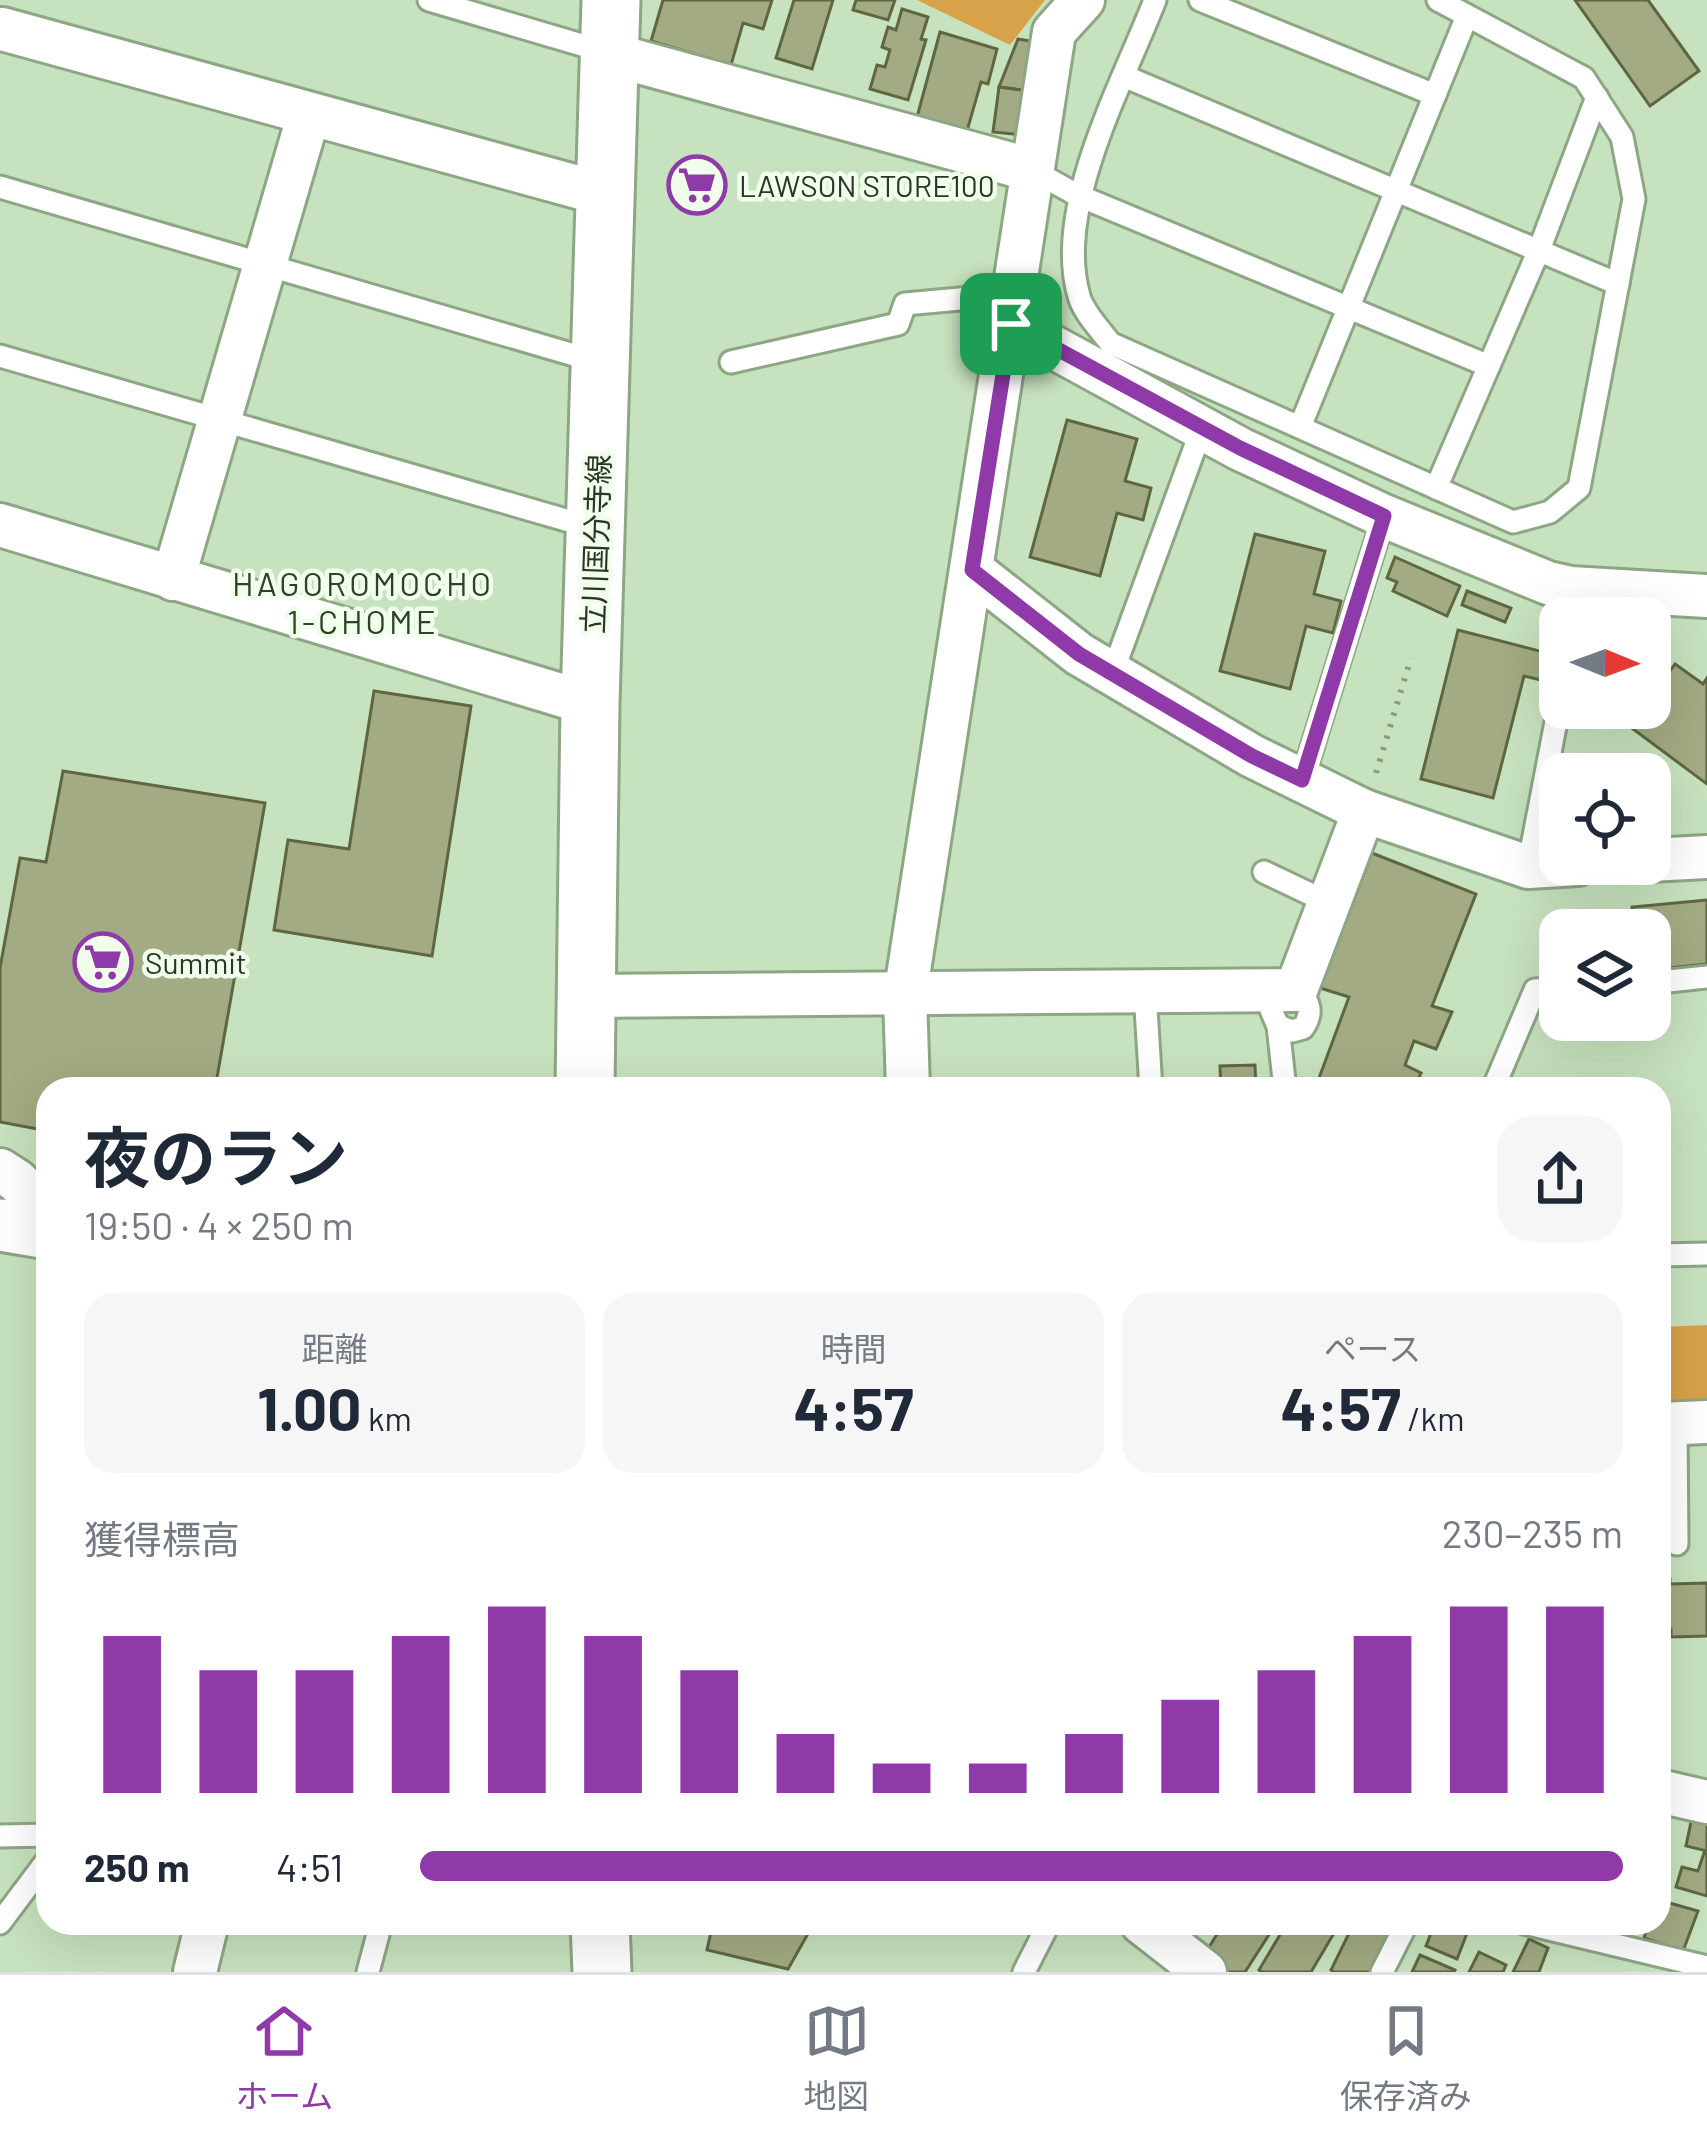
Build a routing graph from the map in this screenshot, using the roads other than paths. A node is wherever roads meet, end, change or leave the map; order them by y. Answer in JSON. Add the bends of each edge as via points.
{"nodes":[{"id":1,"x":429,"y":0,"type":"edge"},
{"id":2,"x":1083,"y":0,"type":"edge"},
{"id":3,"x":1155,"y":0,"type":"edge"},
{"id":4,"x":1201,"y":0,"type":"edge"},
{"id":5,"x":1438,"y":0,"type":"edge"},
{"id":6,"x":1467,"y":16,"type":"junction"},
{"id":7,"x":4,"y":22,"type":"edge"},
{"id":8,"x":610,"y":27,"type":"edge"},
{"id":9,"x":1126,"y":76,"type":"junction"},
{"id":10,"x":1435,"y":95,"type":"junction"},
{"id":11,"x":1597,"y":97,"type":"junction"},
{"id":12,"x":309,"y":114,"type":"junction"},
{"id":13,"x":1032,"y":170,"type":"junction"},
{"id":14,"x":0,"y":187,"type":"edge"},
{"id":15,"x":1396,"y":190,"type":"junction"},
{"id":16,"x":603,"y":194,"type":"junction"},
{"id":17,"x":1077,"y":195,"type":"junction"},
{"id":18,"x":1539,"y":250,"type":"junction"},
{"id":19,"x":265,"y":264,"type":"junction"},
{"id":20,"x":1618,"y":284,"type":"junction"},
{"id":21,"x":1349,"y":308,"type":"junction"},
{"id":22,"x":1013,"y":309,"type":"junction"},
{"id":23,"x":0,"y":356,"type":"edge"},
{"id":24,"x":600,"y":362,"type":"junction"},
{"id":25,"x":731,"y":362,"type":"dead end"},
{"id":26,"x":1489,"y":366,"type":"junction"},
{"id":27,"x":220,"y":418,"type":"junction"},
{"id":28,"x":1202,"y":428,"type":"junction"},
{"id":29,"x":1300,"y":428,"type":"junction"},
{"id":30,"x":1436,"y":488,"type":"junction"},
{"id":31,"x":1384,"y":516,"type":"junction"},
{"id":32,"x":0,"y":525,"type":"edge"},
{"id":33,"x":597,"y":530,"type":"junction"},
{"id":34,"x":972,"y":570,"type":"junction"},
{"id":35,"x":173,"y":579,"type":"junction"},
{"id":36,"x":1689,"y":595,"type":"edge"},
{"id":37,"x":1570,"y":597,"type":"edge"},
{"id":38,"x":1707,"y":621,"type":"edge"},
{"id":39,"x":1112,"y":674,"type":"junction"},
{"id":40,"x":590,"y":704,"type":"junction"},
{"id":41,"x":1555,"y":729,"type":"edge"},
{"id":42,"x":1302,"y":780,"type":"junction"},
{"id":43,"x":1364,"y":811,"type":"junction"},
{"id":44,"x":1707,"y":857,"type":"edge"},
{"id":45,"x":1671,"y":859,"type":"edge"},
{"id":46,"x":1528,"y":866,"type":"junction"},
{"id":47,"x":1539,"y":866,"type":"edge"},
{"id":48,"x":1264,"y":872,"type":"dead end"},
{"id":49,"x":1329,"y":903,"type":"junction"},
{"id":50,"x":1707,"y":977,"type":"edge"},
{"id":51,"x":1671,"y":980,"type":"edge"},
{"id":52,"x":1539,"y":989,"type":"edge"},
{"id":53,"x":1145,"y":992,"type":"junction"},
{"id":54,"x":584,"y":996,"type":"junction"},
{"id":55,"x":905,"y":996,"type":"junction"},
{"id":56,"x":1285,"y":1002,"type":"junction"},
{"id":57,"x":584,"y":1077,"type":"edge"},
{"id":58,"x":908,"y":1077,"type":"edge"},
{"id":59,"x":1150,"y":1077,"type":"edge"},
{"id":60,"x":1286,"y":1077,"type":"edge"},
{"id":61,"x":1497,"y":1077,"type":"edge"},
{"id":62,"x":0,"y":1170,"type":"edge"},
{"id":63,"x":36,"y":1201,"type":"edge"},
{"id":64,"x":0,"y":1225,"type":"edge"},
{"id":65,"x":36,"y":1231,"type":"edge"},
{"id":66,"x":1707,"y":1253,"type":"edge"},
{"id":67,"x":1671,"y":1254,"type":"edge"},
{"id":68,"x":1680,"y":1424,"type":"edge"},
{"id":69,"x":1677,"y":1544,"type":"dead end"},
{"id":70,"x":1671,"y":1794,"type":"edge"},
{"id":71,"x":1707,"y":1802,"type":"edge"},
{"id":72,"x":36,"y":1835,"type":"edge"},
{"id":73,"x":0,"y":1836,"type":"edge"},
{"id":74,"x":36,"y":1875,"type":"edge"},
{"id":75,"x":0,"y":1923,"type":"edge"},
{"id":76,"x":204,"y":1935,"type":"edge"},
{"id":77,"x":377,"y":1935,"type":"edge"},
{"id":78,"x":600,"y":1935,"type":"edge"},
{"id":79,"x":1043,"y":1935,"type":"edge"},
{"id":80,"x":1401,"y":1935,"type":"edge"},
{"id":81,"x":1564,"y":1935,"type":"edge"},
{"id":82,"x":1669,"y":1966,"type":"edge"},
{"id":83,"x":1707,"y":1967,"type":"edge"},
{"id":84,"x":195,"y":1972,"type":"edge"},
{"id":85,"x":368,"y":1972,"type":"edge"},
{"id":86,"x":602,"y":1972,"type":"edge"},
{"id":87,"x":1024,"y":1972,"type":"edge"},
{"id":88,"x":1382,"y":1972,"type":"edge"}],
"edges":[{"from":1,"to":8,"type":"lane"},
{"from":2,"to":13,"type":"street","via":[[1054,32]]},
{"from":3,"to":9,"type":"lane"},
{"from":4,"to":10,"type":"lane"},
{"from":5,"to":6,"type":"lane"},
{"from":6,"to":10,"type":"lane"},
{"from":6,"to":11,"type":"lane","via":[[1584,78]]},
{"from":7,"to":12,"type":"street"},
{"from":8,"to":13,"type":"street"},
{"from":8,"to":16,"type":"main road","name":"立川国分寺線"},
{"from":9,"to":15,"type":"lane"},
{"from":9,"to":17,"type":"lane"},
{"from":10,"to":15,"type":"lane"},
{"from":11,"to":18,"type":"lane"},
{"from":11,"to":20,"type":"lane","via":[[1622,137],[1634,199]]},
{"from":12,"to":16,"type":"street"},
{"from":12,"to":19,"type":"street"},
{"from":13,"to":17,"type":"lane"},
{"from":13,"to":22,"type":"street"},
{"from":14,"to":19,"type":"lane"},
{"from":15,"to":18,"type":"lane"},
{"from":15,"to":21,"type":"lane"},
{"from":16,"to":24,"type":"main road","name":"立川国分寺線"},
{"from":17,"to":21,"type":"lane"},
{"from":17,"to":29,"type":"lane","via":[[1079,299],[1110,343]]},
{"from":18,"to":20,"type":"lane"},
{"from":18,"to":26,"type":"lane"},
{"from":19,"to":24,"type":"lane"},
{"from":19,"to":27,"type":"street"},
{"from":20,"to":30,"type":"lane","via":[[1579,488],[1550,512],[1513,522]]},
{"from":21,"to":26,"type":"lane"},
{"from":21,"to":29,"type":"lane"},
{"from":22,"to":25,"type":"lane","via":[[905,304],[898,324]]},
{"from":22,"to":28,"type":"street"},
{"from":22,"to":34,"type":"street"},
{"from":23,"to":27,"type":"lane"},
{"from":24,"to":33,"type":"main road","name":"立川国分寺線"},
{"from":26,"to":30,"type":"lane"},
{"from":27,"to":33,"type":"lane"},
{"from":27,"to":35,"type":"street"},
{"from":28,"to":31,"type":"street"},
{"from":28,"to":39,"type":"lane"},
{"from":29,"to":30,"type":"lane"},
{"from":31,"to":37,"type":"street"},
{"from":31,"to":42,"type":"lane"},
{"from":32,"to":35,"type":"street"},
{"from":33,"to":40,"type":"main road","name":"立川国分寺線"},
{"from":34,"to":39,"type":"street"},
{"from":34,"to":55,"type":"street"},
{"from":35,"to":40,"type":"street"},
{"from":36,"to":38,"type":"lane"},
{"from":39,"to":42,"type":"street"},
{"from":40,"to":54,"type":"main road","name":"立川国分寺線"},
{"from":41,"to":46,"type":"lane"},
{"from":42,"to":43,"type":"street"},
{"from":43,"to":46,"type":"street"},
{"from":43,"to":49,"type":"street"},
{"from":44,"to":45,"type":"street"},
{"from":46,"to":47,"type":"street"},
{"from":48,"to":49,"type":"lane"},
{"from":49,"to":56,"type":"street"},
{"from":50,"to":51,"type":"lane"},
{"from":52,"to":61,"type":"lane"},
{"from":53,"to":55,"type":"street"},
{"from":53,"to":56,"type":"street"},
{"from":53,"to":59,"type":"lane"},
{"from":54,"to":55,"type":"street"},
{"from":54,"to":57,"type":"main road","name":"立川国分寺線"},
{"from":55,"to":58,"type":"street"},
{"from":56,"to":60,"type":"lane"},
{"from":62,"to":63,"type":"street"},
{"from":64,"to":65,"type":"street"},
{"from":66,"to":67,"type":"lane"},
{"from":68,"to":69,"type":"lane"},
{"from":70,"to":71,"type":"street"},
{"from":72,"to":73,"type":"lane"},
{"from":74,"to":75,"type":"lane"},
{"from":76,"to":84,"type":"street"},
{"from":77,"to":85,"type":"lane"},
{"from":78,"to":86,"type":"main road"},
{"from":79,"to":87,"type":"lane"},
{"from":80,"to":88,"type":"lane"},
{"from":81,"to":82,"type":"lane"},
{"from":82,"to":83,"type":"lane"}]}
